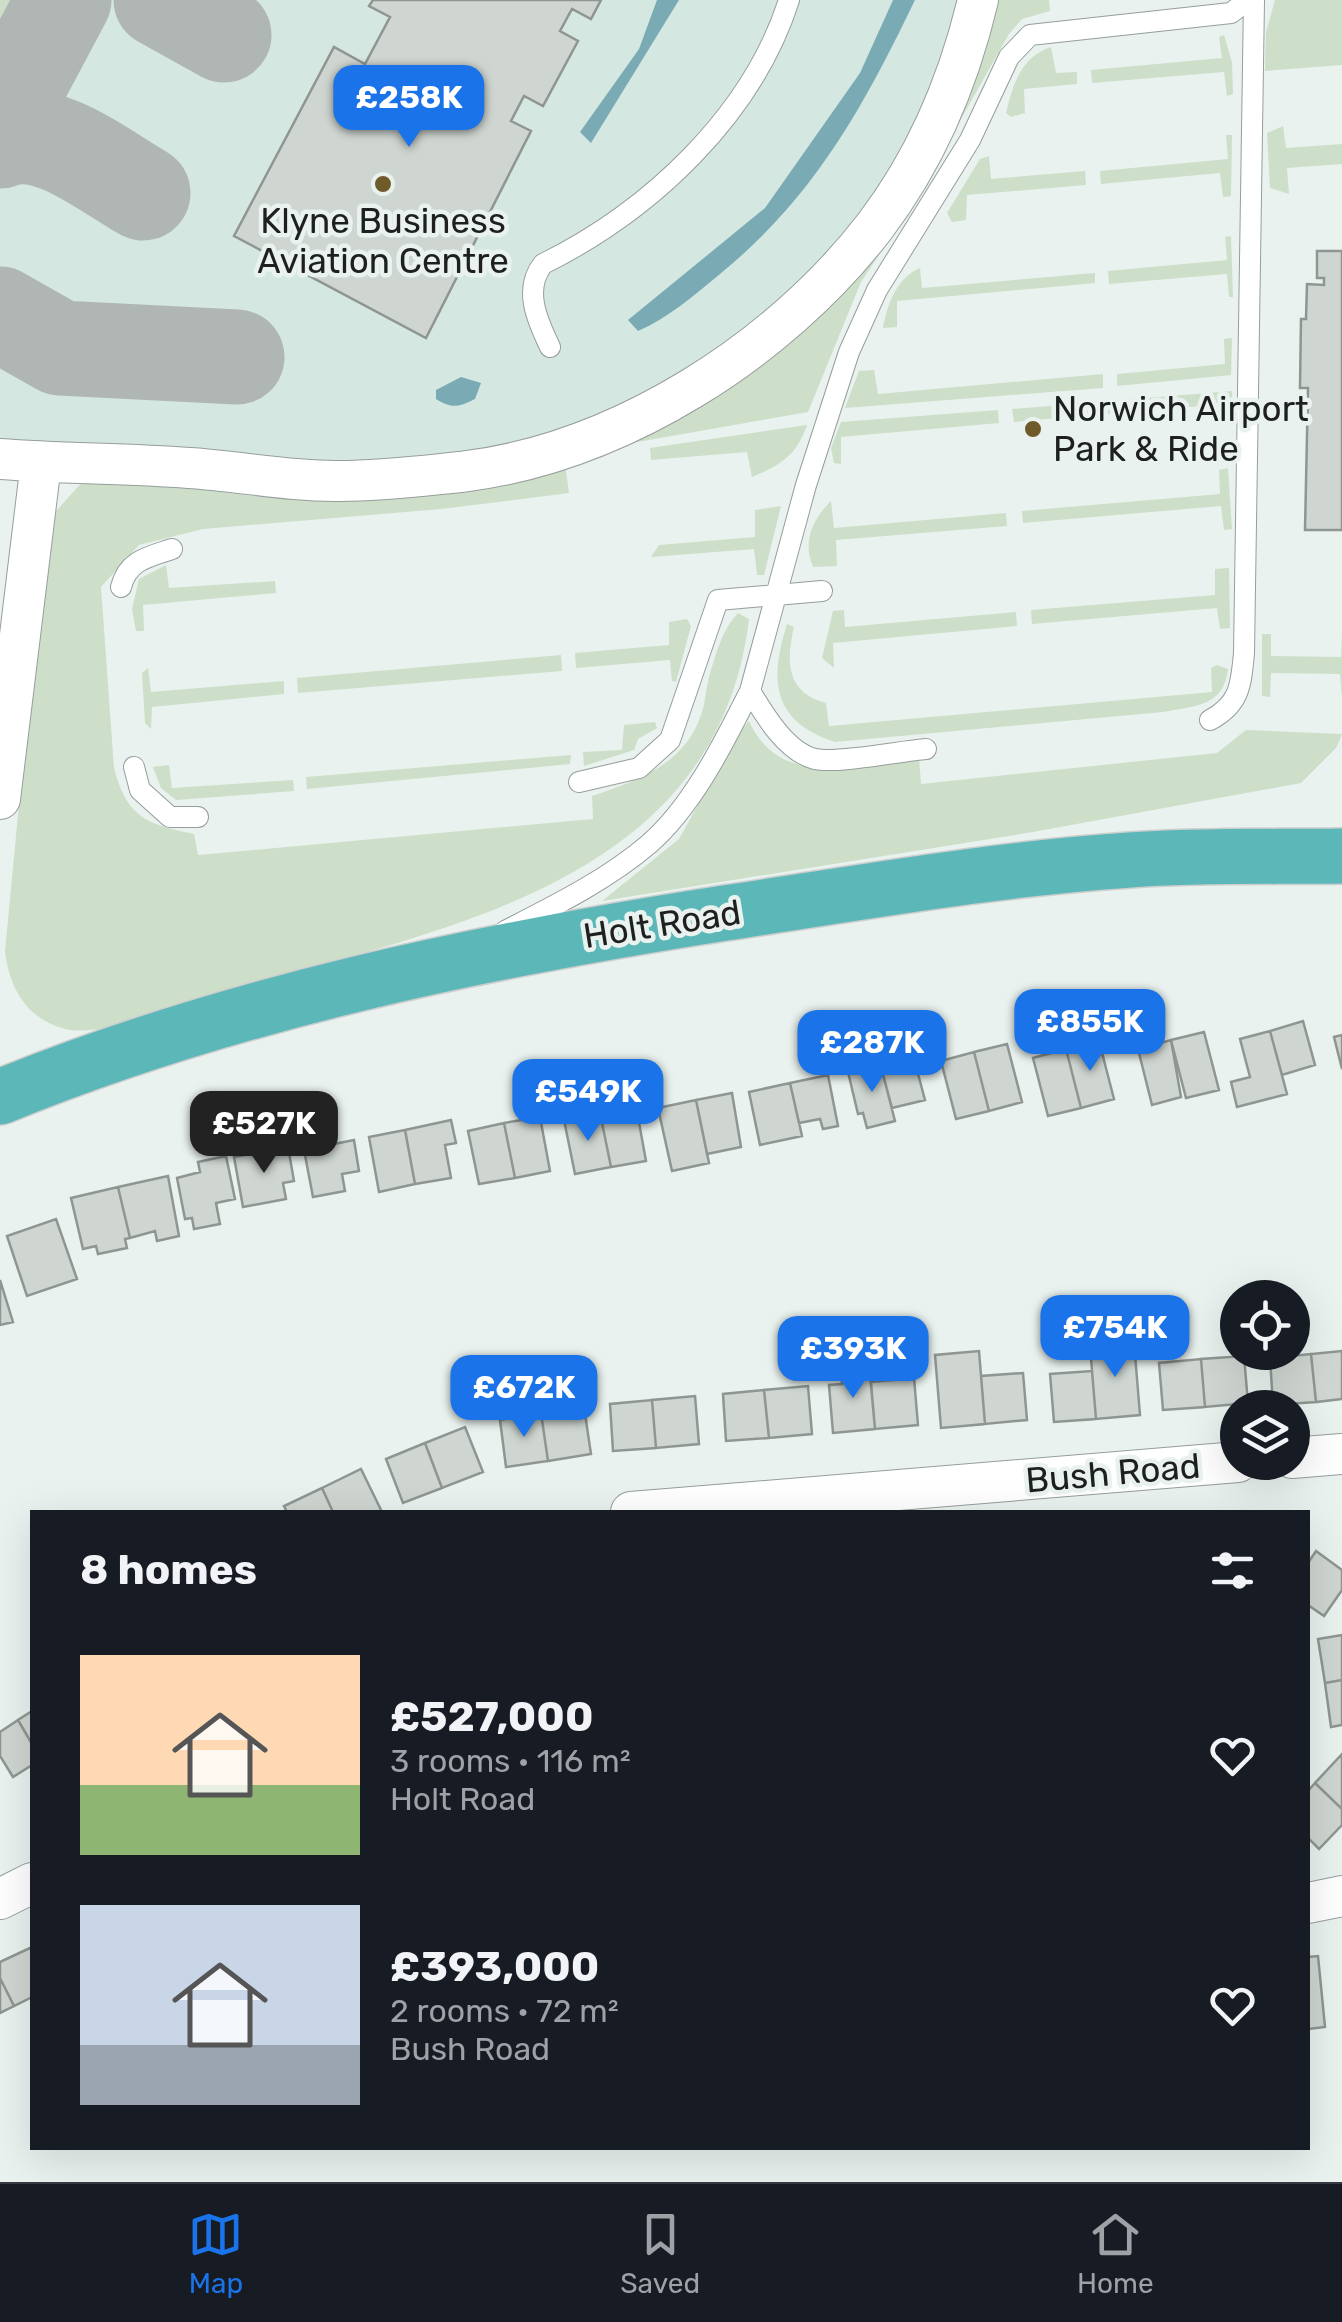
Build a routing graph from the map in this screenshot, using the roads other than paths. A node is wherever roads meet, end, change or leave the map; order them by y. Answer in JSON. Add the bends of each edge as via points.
{"nodes":[{"id":1,"x":789,"y":0,"type":"edge"},
{"id":2,"x":978,"y":0,"type":"edge"},
{"id":3,"x":1251,"y":0,"type":"edge"},
{"id":4,"x":550,"y":347,"type":"dead end"},
{"id":5,"x":43,"y":454,"type":"junction"},
{"id":6,"x":0,"y":459,"type":"edge"},
{"id":7,"x":172,"y":548,"type":"dead end"},
{"id":8,"x":121,"y":587,"type":"dead end"},
{"id":9,"x":822,"y":591,"type":"dead end"},
{"id":10,"x":774,"y":595,"type":"junction"},
{"id":11,"x":750,"y":691,"type":"junction"},
{"id":12,"x":1210,"y":720,"type":"dead end"},
{"id":13,"x":926,"y":749,"type":"dead end"},
{"id":14,"x":134,"y":767,"type":"dead end"},
{"id":15,"x":579,"y":782,"type":"dead end"},
{"id":16,"x":0,"y":799,"type":"edge"},
{"id":17,"x":198,"y":817,"type":"dead end"},
{"id":18,"x":1342,"y":856,"type":"edge"},
{"id":19,"x":436,"y":966,"type":"junction"},
{"id":20,"x":3,"y":1088,"type":"edge"},
{"id":21,"x":1342,"y":1454,"type":"edge"},
{"id":22,"x":1310,"y":1457,"type":"edge"},
{"id":23,"x":1220,"y":1463,"type":"edge"},
{"id":24,"x":655,"y":1510,"type":"edge"},
{"id":25,"x":30,"y":1884,"type":"edge"},
{"id":26,"x":1342,"y":1896,"type":"edge"},
{"id":27,"x":0,"y":1899,"type":"edge"},
{"id":28,"x":1310,"y":1903,"type":"edge"}],
"edges":[{"from":1,"to":4,"type":"lane","via":[[780,30],[740,97],[693,155],[629,213],[534,275]]},
{"from":2,"to":5,"type":"street","via":[[965,56],[931,136],[875,225],[810,296],[754,342],[694,386],[630,420],[548,454],[464,471],[356,480]]},
{"from":3,"to":10,"type":"lane","via":[[1231,12],[1190,19],[1030,35],[1009,57],[970,140],[877,290],[849,352]]},
{"from":3,"to":12,"type":"lane","via":[[1244,652],[1232,708]]},
{"from":5,"to":6,"type":"street"},
{"from":5,"to":16,"type":"street"},
{"from":7,"to":8,"type":"lane","via":[[136,562]]},
{"from":9,"to":10,"type":"lane"},
{"from":10,"to":11,"type":"lane"},
{"from":10,"to":15,"type":"lane","via":[[718,600],[670,740],[639,768]]},
{"from":11,"to":13,"type":"lane","via":[[796,749],[816,759]]},
{"from":11,"to":19,"type":"lane","via":[[695,785],[650,843],[562,902]]},
{"from":14,"to":17,"type":"lane","via":[[140,790],[170,816]]},
{"from":18,"to":19,"type":"highway","name":"Holt Road","via":[[1131,860],[966,877],[622,929]]},
{"from":19,"to":20,"type":"highway","name":"Holt Road","via":[[220,1021]]},
{"from":21,"to":22,"type":"street"},
{"from":23,"to":24,"type":"street","name":"Bush Road"},
{"from":25,"to":27,"type":"street"},
{"from":26,"to":28,"type":"street"}]}
